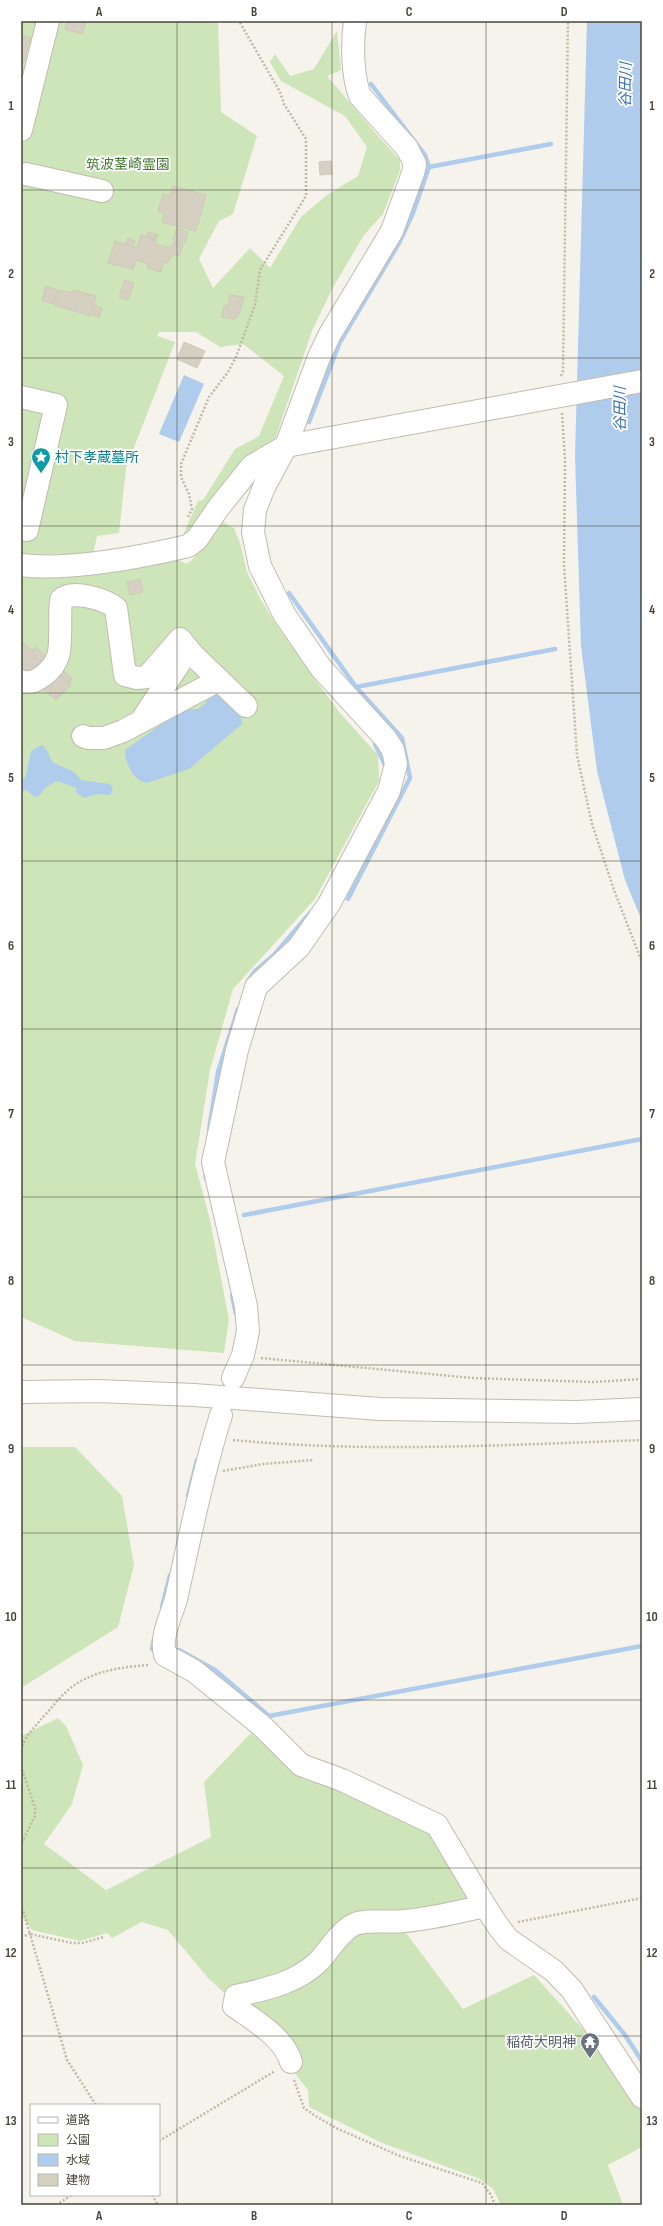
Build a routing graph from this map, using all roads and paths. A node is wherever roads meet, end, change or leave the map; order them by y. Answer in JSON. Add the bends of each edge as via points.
{"nodes":[{"id":1,"x":48,"y":21,"type":"edge"},
{"id":2,"x":239,"y":21,"type":"edge"},
{"id":3,"x":355,"y":21,"type":"edge"},
{"id":4,"x":568,"y":21,"type":"edge"},
{"id":5,"x":21,"y":130,"type":"edge"},
{"id":6,"x":23,"y":171,"type":"edge"},
{"id":7,"x":102,"y":191,"type":"dead end"},
{"id":8,"x":642,"y":381,"type":"edge"},
{"id":9,"x":552,"y":396,"type":"junction"},
{"id":10,"x":21,"y":397,"type":"edge"},
{"id":11,"x":286,"y":446,"type":"junction"},
{"id":12,"x":186,"y":519,"type":"dead end"},
{"id":13,"x":21,"y":528,"type":"edge"},
{"id":14,"x":21,"y":564,"type":"edge"},
{"id":15,"x":187,"y":648,"type":"junction"},
{"id":16,"x":219,"y":680,"type":"junction"},
{"id":17,"x":21,"y":681,"type":"edge"},
{"id":18,"x":246,"y":706,"type":"dead end"},
{"id":19,"x":141,"y":721,"type":"junction"},
{"id":20,"x":83,"y":736,"type":"dead end"},
{"id":21,"x":642,"y":962,"type":"edge"},
{"id":22,"x":243,"y":1355,"type":"junction"},
{"id":23,"x":233,"y":1378,"type":"dead end"},
{"id":24,"x":642,"y":1379,"type":"edge"},
{"id":25,"x":21,"y":1392,"type":"edge"},
{"id":26,"x":642,"y":1409,"type":"edge"},
{"id":27,"x":221,"y":1415,"type":"dead end"},
{"id":28,"x":214,"y":1438,"type":"junction"},
{"id":29,"x":642,"y":1440,"type":"edge"},
{"id":30,"x":314,"y":1460,"type":"dead end"},
{"id":31,"x":205,"y":1468,"type":"junction"},
{"id":32,"x":165,"y":1655,"type":"junction"},
{"id":33,"x":21,"y":1750,"type":"edge"},
{"id":34,"x":21,"y":1766,"type":"edge"},
{"id":35,"x":21,"y":1845,"type":"edge"},
{"id":36,"x":642,"y":1898,"type":"edge"},
{"id":37,"x":21,"y":1904,"type":"edge"},
{"id":38,"x":485,"y":1906,"type":"junction"},
{"id":39,"x":498,"y":1926,"type":"junction"},
{"id":40,"x":30,"y":1934,"type":"junction"},
{"id":41,"x":21,"y":1937,"type":"edge"},
{"id":42,"x":104,"y":1937,"type":"dead end"},
{"id":43,"x":291,"y":2062,"type":"junction"},
{"id":44,"x":642,"y":2097,"type":"edge"},
{"id":45,"x":95,"y":2104,"type":"edge"},
{"id":46,"x":160,"y":2140,"type":"edge"},
{"id":47,"x":70,"y":2196,"type":"edge"},
{"id":48,"x":153,"y":2196,"type":"edge"},
{"id":49,"x":56,"y":2205,"type":"edge"},
{"id":50,"x":158,"y":2205,"type":"edge"},
{"id":51,"x":495,"y":2205,"type":"edge"}],
"edges":[{"from":1,"to":5,"type":"street"},
{"from":2,"to":12,"type":"path","via":[[306,139],[306,196],[260,270],[255,305],[236,357],[209,397],[181,464],[182,477],[192,509]]},
{"from":3,"to":11,"type":"street","via":[[356,88],[360,96],[407,148],[415,164],[392,231],[330,334]]},
{"from":4,"to":9,"type":"path","via":[[563,371]]},
{"from":6,"to":7,"type":"street"},
{"from":8,"to":9,"type":"street"},
{"from":9,"to":11,"type":"street"},
{"from":9,"to":21,"type":"path","via":[[562,415],[565,461],[564,564],[577,755],[592,824]]},
{"from":10,"to":13,"type":"street","via":[[56,405],[27,530]]},
{"from":11,"to":14,"type":"street","via":[[252,466],[197,539],[188,546],[86,563]]},
{"from":11,"to":22,"type":"street","via":[[255,510],[253,532],[260,566],[284,614],[321,668],[386,739],[393,750],[396,764],[390,791],[329,904],[298,947],[256,987],[237,1050],[213,1162],[246,1306],[248,1331]]},
{"from":15,"to":16,"type":"street"},
{"from":15,"to":17,"type":"street","via":[[180,639],[147,677],[137,678],[124,674],[116,608],[109,602],[73,594],[61,600],[58,656],[35,682]]},
{"from":15,"to":19,"type":"street"},
{"from":16,"to":18,"type":"street"},
{"from":16,"to":19,"type":"street"},
{"from":19,"to":20,"type":"street","via":[[104,738]]},
{"from":22,"to":23,"type":"street"},
{"from":22,"to":24,"type":"path","via":[[390,1372],[472,1378],[592,1382]]},
{"from":25,"to":26,"type":"street","via":[[98,1391],[194,1395],[380,1409],[570,1412]]},
{"from":27,"to":28,"type":"street"},
{"from":28,"to":29,"type":"path","via":[[271,1444],[347,1447]]},
{"from":28,"to":31,"type":"street"},
{"from":30,"to":31,"type":"path","via":[[262,1464],[226,1472]]},
{"from":31,"to":32,"type":"street","via":[[163,1646]]},
{"from":32,"to":33,"type":"path","via":[[155,1665],[127,1666],[98,1673],[66,1691],[23,1742]]},
{"from":32,"to":38,"type":"street","via":[[194,1671],[262,1726],[301,1765],[342,1780],[437,1825]]},
{"from":34,"to":35,"type":"path","via":[[35,1808],[35,1816]]},
{"from":36,"to":39,"type":"path"},
{"from":37,"to":40,"type":"path"},
{"from":38,"to":39,"type":"street"},
{"from":38,"to":43,"type":"street","via":[[409,1921],[363,1922],[354,1925],[318,1962],[296,1978],[268,1989],[236,1996],[234,2006],[279,2041],[288,2052]]},
{"from":39,"to":44,"type":"street","via":[[508,1939],[554,1971],[572,1990]]},
{"from":40,"to":41,"type":"path"},
{"from":40,"to":42,"type":"path","via":[[72,1943]]},
{"from":40,"to":45,"type":"path","via":[[67,2060]]},
{"from":43,"to":46,"type":"path"},
{"from":43,"to":51,"type":"path","via":[[291,2072],[304,2108],[336,2128],[400,2156],[482,2183]]},
{"from":47,"to":49,"type":"path"},
{"from":48,"to":50,"type":"path"}]}
